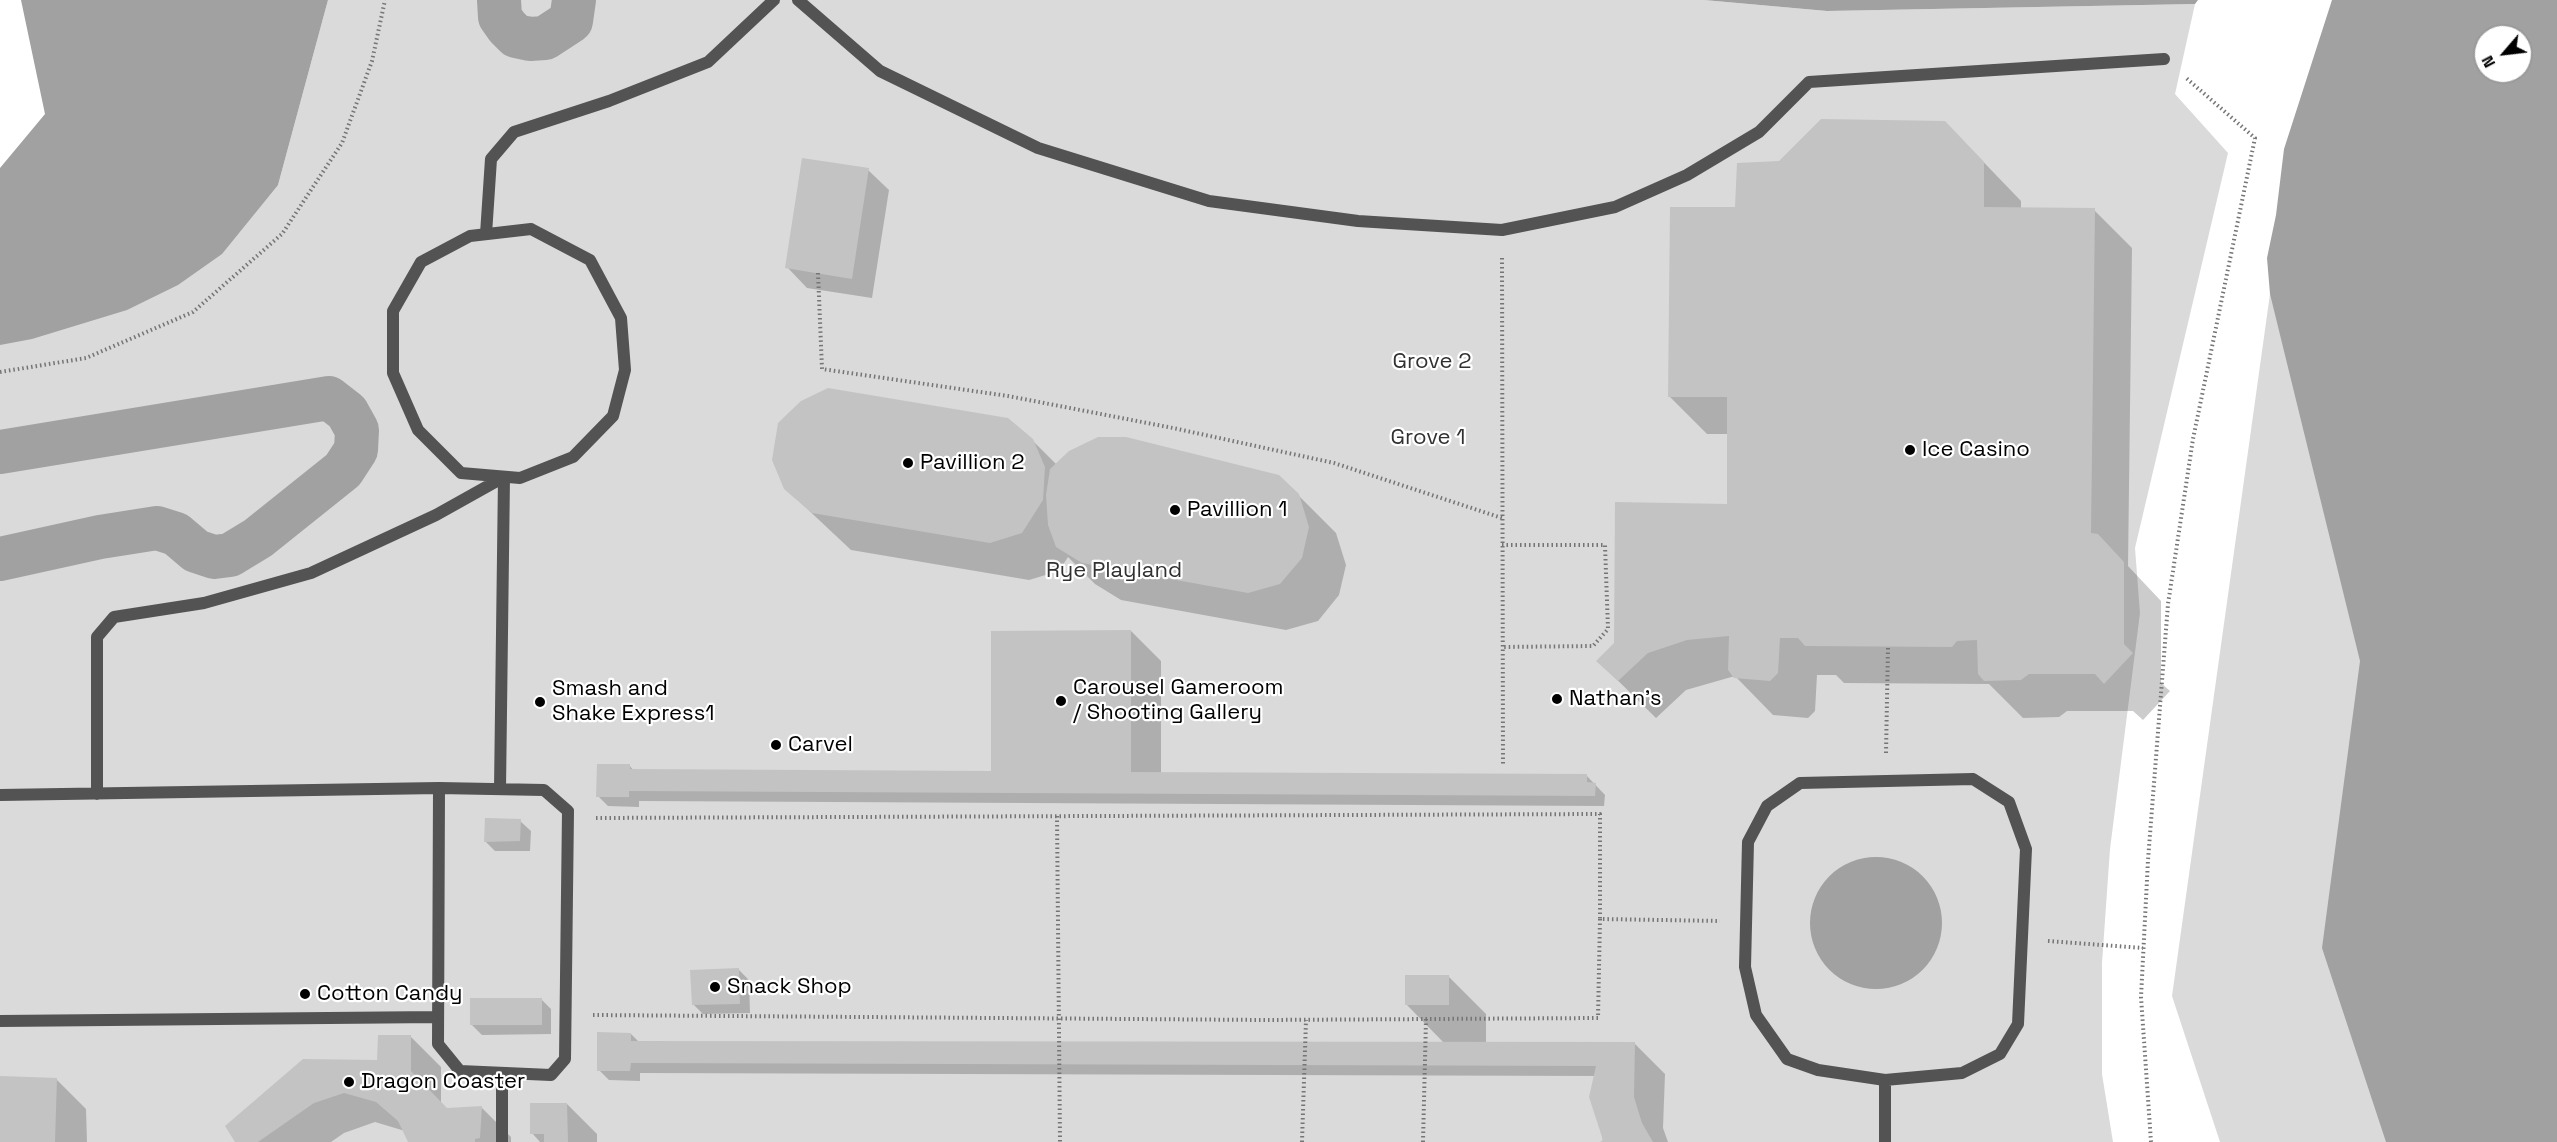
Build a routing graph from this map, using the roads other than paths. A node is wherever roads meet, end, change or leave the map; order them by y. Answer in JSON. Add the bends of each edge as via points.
{"nodes":[{"id":1,"x":774,"y":0,"type":"edge"},
{"id":2,"x":798,"y":0,"type":"edge"},
{"id":3,"x":2164,"y":59,"type":"road end"},
{"id":4,"x":486,"y":234,"type":"junction"},
{"id":5,"x":504,"y":477,"type":"junction"},
{"id":6,"x":440,"y":788,"type":"junction"},
{"id":7,"x":500,"y":789,"type":"junction"},
{"id":8,"x":97,"y":794,"type":"junction"},
{"id":9,"x":0,"y":795,"type":"edge"},
{"id":10,"x":438,"y":1017,"type":"junction"},
{"id":11,"x":0,"y":1021,"type":"edge"},
{"id":12,"x":502,"y":1074,"type":"junction"},
{"id":13,"x":1885,"y":1080,"type":"junction"},
{"id":14,"x":502,"y":1142,"type":"edge"},
{"id":15,"x":1885,"y":1142,"type":"edge"}],
"edges":[{"from":1,"to":4,"type":"street","via":[[708,62],[609,101],[514,132],[491,159]]},
{"from":2,"to":3,"type":"street","via":[[880,71],[1038,148],[1209,201],[1358,221],[1502,230],[1615,207],[1687,175],[1759,132],[1809,82]]},
{"from":4,"to":5,"type":"street","via":[[470,236],[421,262],[393,312],[393,373],[418,430],[461,473]]},
{"from":4,"to":5,"type":"street","via":[[531,229],[590,260],[621,318],[624,349],[625,370],[613,417],[573,457],[520,478]]},
{"from":5,"to":7,"type":"street"},
{"from":5,"to":8,"type":"street","via":[[436,515],[311,573],[204,603],[114,617],[97,637]]},
{"from":6,"to":7,"type":"street"},
{"from":6,"to":8,"type":"street"},
{"from":6,"to":10,"type":"street"},
{"from":7,"to":12,"type":"street","via":[[544,790],[568,811],[565,1059],[551,1075]]},
{"from":8,"to":9,"type":"street"},
{"from":10,"to":11,"type":"street"},
{"from":10,"to":12,"type":"street","via":[[438,1044],[460,1071]]},
{"from":12,"to":14,"type":"street"},
{"from":13,"to":13,"type":"street","via":[[1818,1070],[1787,1059],[1756,1015],[1745,967],[1748,842],[1767,806],[1800,783],[1974,779],[2009,802],[2026,849],[2018,1024],[2000,1054],[1962,1073]]},
{"from":13,"to":15,"type":"street"}]}
